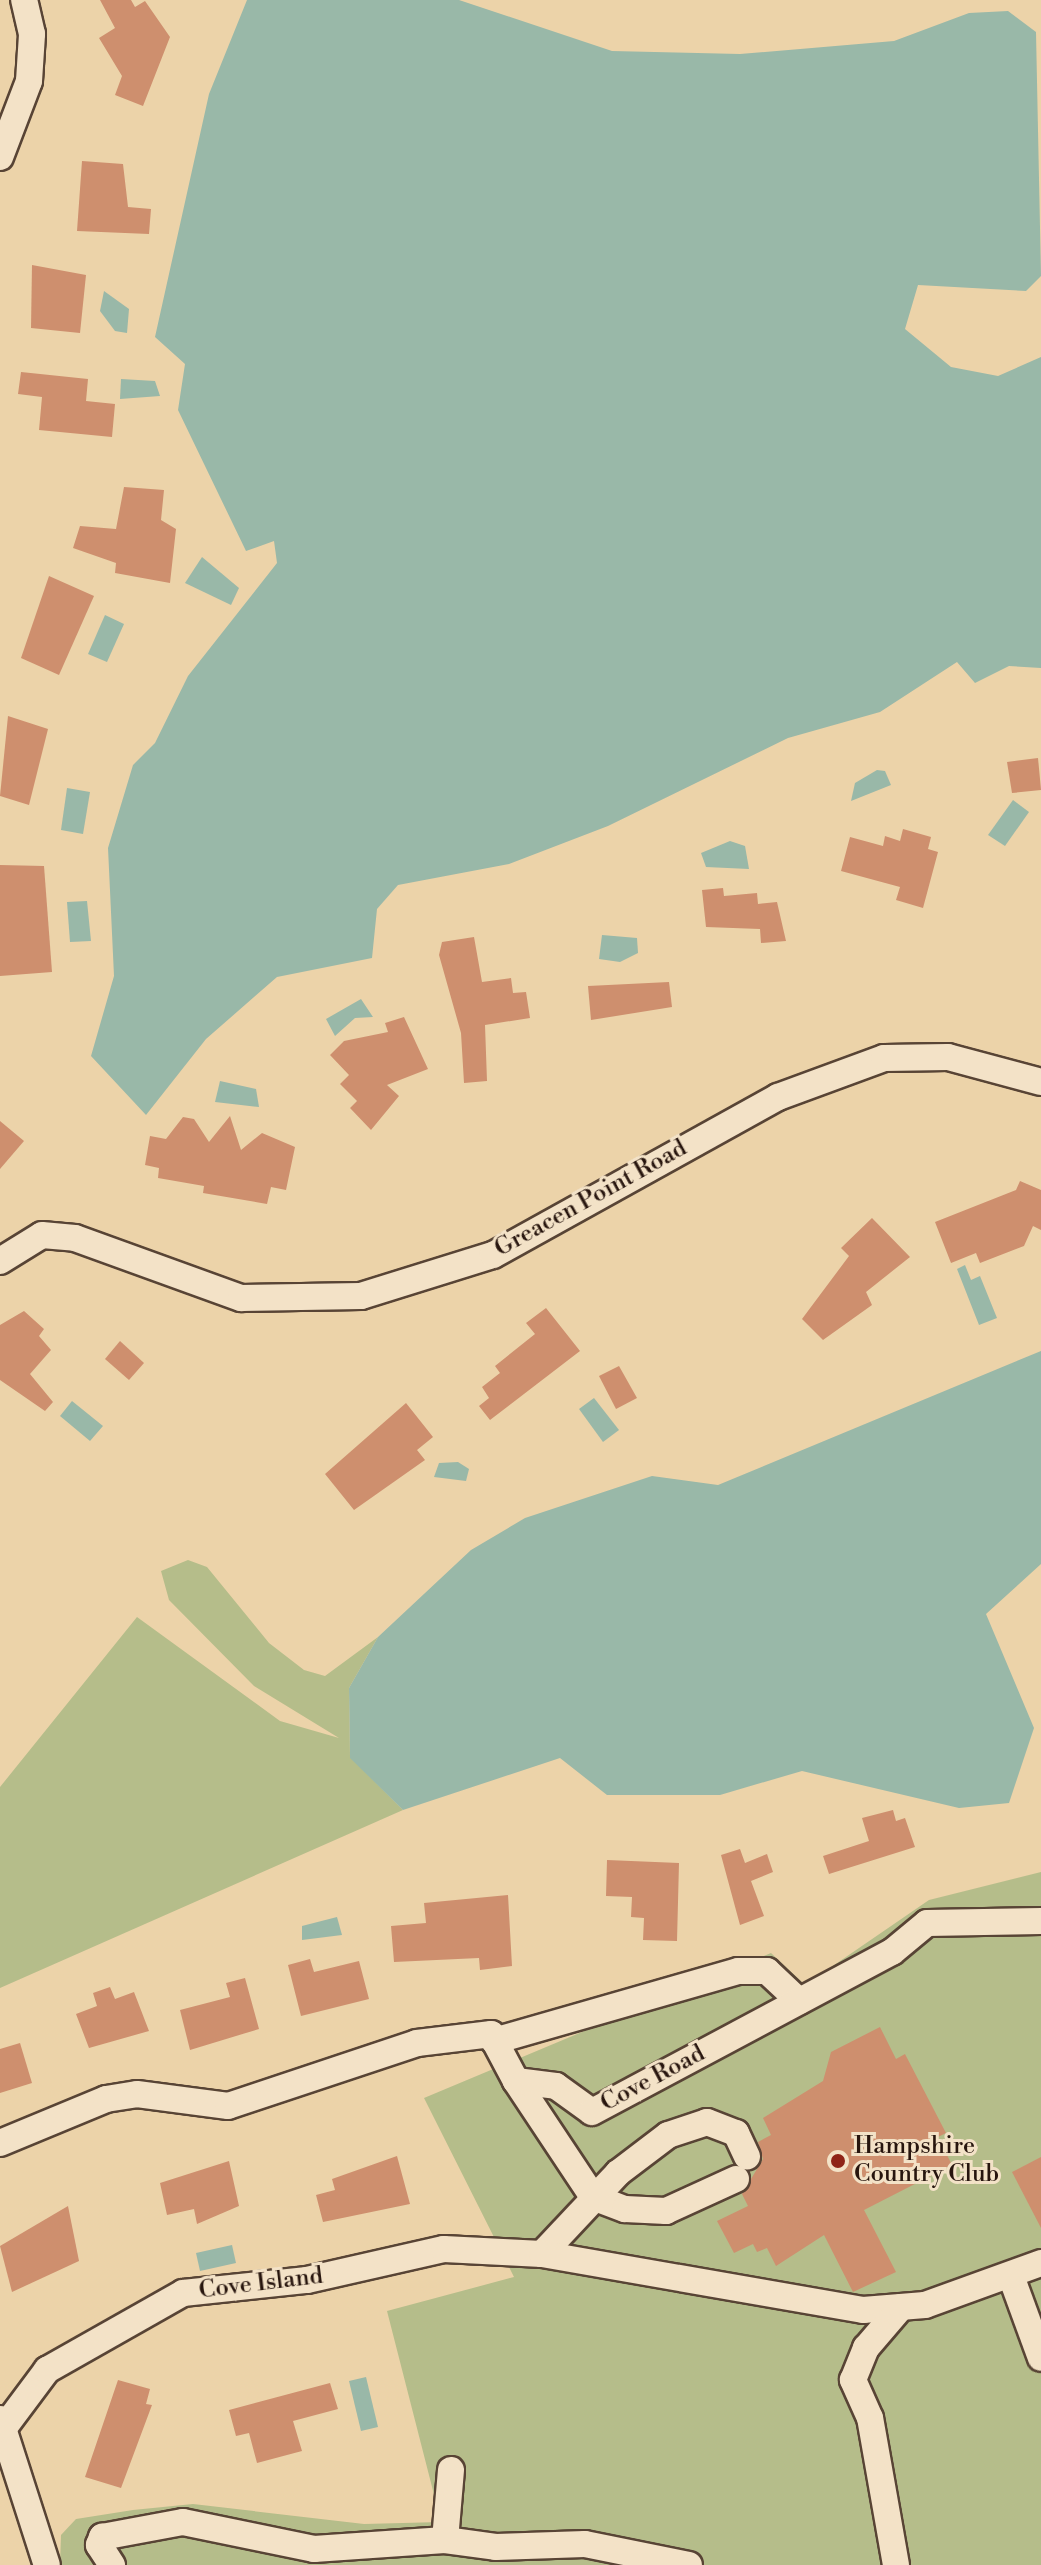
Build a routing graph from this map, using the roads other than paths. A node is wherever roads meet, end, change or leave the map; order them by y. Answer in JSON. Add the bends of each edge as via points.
{"nodes":[{"id":1,"x":24,"y":0,"type":"edge"},
{"id":2,"x":0,"y":157,"type":"edge"},
{"id":3,"x":1041,"y":1082,"type":"edge"},
{"id":4,"x":0,"y":1261,"type":"edge"},
{"id":5,"x":1041,"y":1921,"type":"edge"},
{"id":6,"x":799,"y":2001,"type":"junction"},
{"id":7,"x":494,"y":2041,"type":"junction"},
{"id":8,"x":516,"y":2081,"type":"junction"},
{"id":9,"x":0,"y":2143,"type":"edge"},
{"id":10,"x":593,"y":2197,"type":"junction"},
{"id":11,"x":530,"y":2254,"type":"junction"},
{"id":12,"x":1041,"y":2263,"type":"edge"},
{"id":13,"x":1011,"y":2276,"type":"junction"},
{"id":14,"x":901,"y":2307,"type":"junction"},
{"id":15,"x":1041,"y":2358,"type":"edge"},
{"id":16,"x":2,"y":2424,"type":"edge"},
{"id":17,"x":451,"y":2470,"type":"dead end"},
{"id":18,"x":445,"y":2540,"type":"junction"},
{"id":19,"x":47,"y":2565,"type":"edge"},
{"id":20,"x":112,"y":2565,"type":"edge"},
{"id":21,"x":689,"y":2565,"type":"edge"},
{"id":22,"x":896,"y":2565,"type":"edge"}],
"edges":[{"from":1,"to":2,"type":"street","via":[[32,34],[29,81]]},
{"from":3,"to":4,"type":"street","name":"Greacen Point Road","via":[[948,1057],[884,1058],[778,1097],[493,1255],[361,1296],[241,1298],[75,1238],[42,1235]]},
{"from":5,"to":6,"type":"street","name":"Cove Road","via":[[927,1923],[892,1952]]},
{"from":6,"to":7,"type":"street","via":[[767,1971],[738,1971]]},
{"from":6,"to":8,"type":"street","name":"Cove Road","via":[[592,2112],[556,2086]]},
{"from":7,"to":8,"type":"street"},
{"from":7,"to":9,"type":"street","via":[[491,2034],[417,2043],[228,2106],[137,2094],[106,2099]]},
{"from":8,"to":10,"type":"street"},
{"from":10,"to":10,"type":"street","via":[[668,2135],[707,2122],[736,2133],[742,2168],[666,2211],[625,2209]]},
{"from":10,"to":11,"type":"street"},
{"from":11,"to":14,"type":"street","via":[[863,2310]]},
{"from":11,"to":16,"type":"street","name":"Cove Island","via":[[444,2249],[307,2280],[183,2293],[47,2370]]},
{"from":12,"to":13,"type":"street"},
{"from":13,"to":14,"type":"street"},
{"from":13,"to":15,"type":"street"},
{"from":14,"to":22,"type":"street","via":[[866,2348],[853,2380],[881,2467]]},
{"from":16,"to":19,"type":"street"},
{"from":17,"to":18,"type":"street"},
{"from":18,"to":20,"type":"street","via":[[299,2548],[183,2522],[102,2537],[99,2545]]},
{"from":18,"to":21,"type":"street","via":[[496,2547],[585,2544]]}]}
